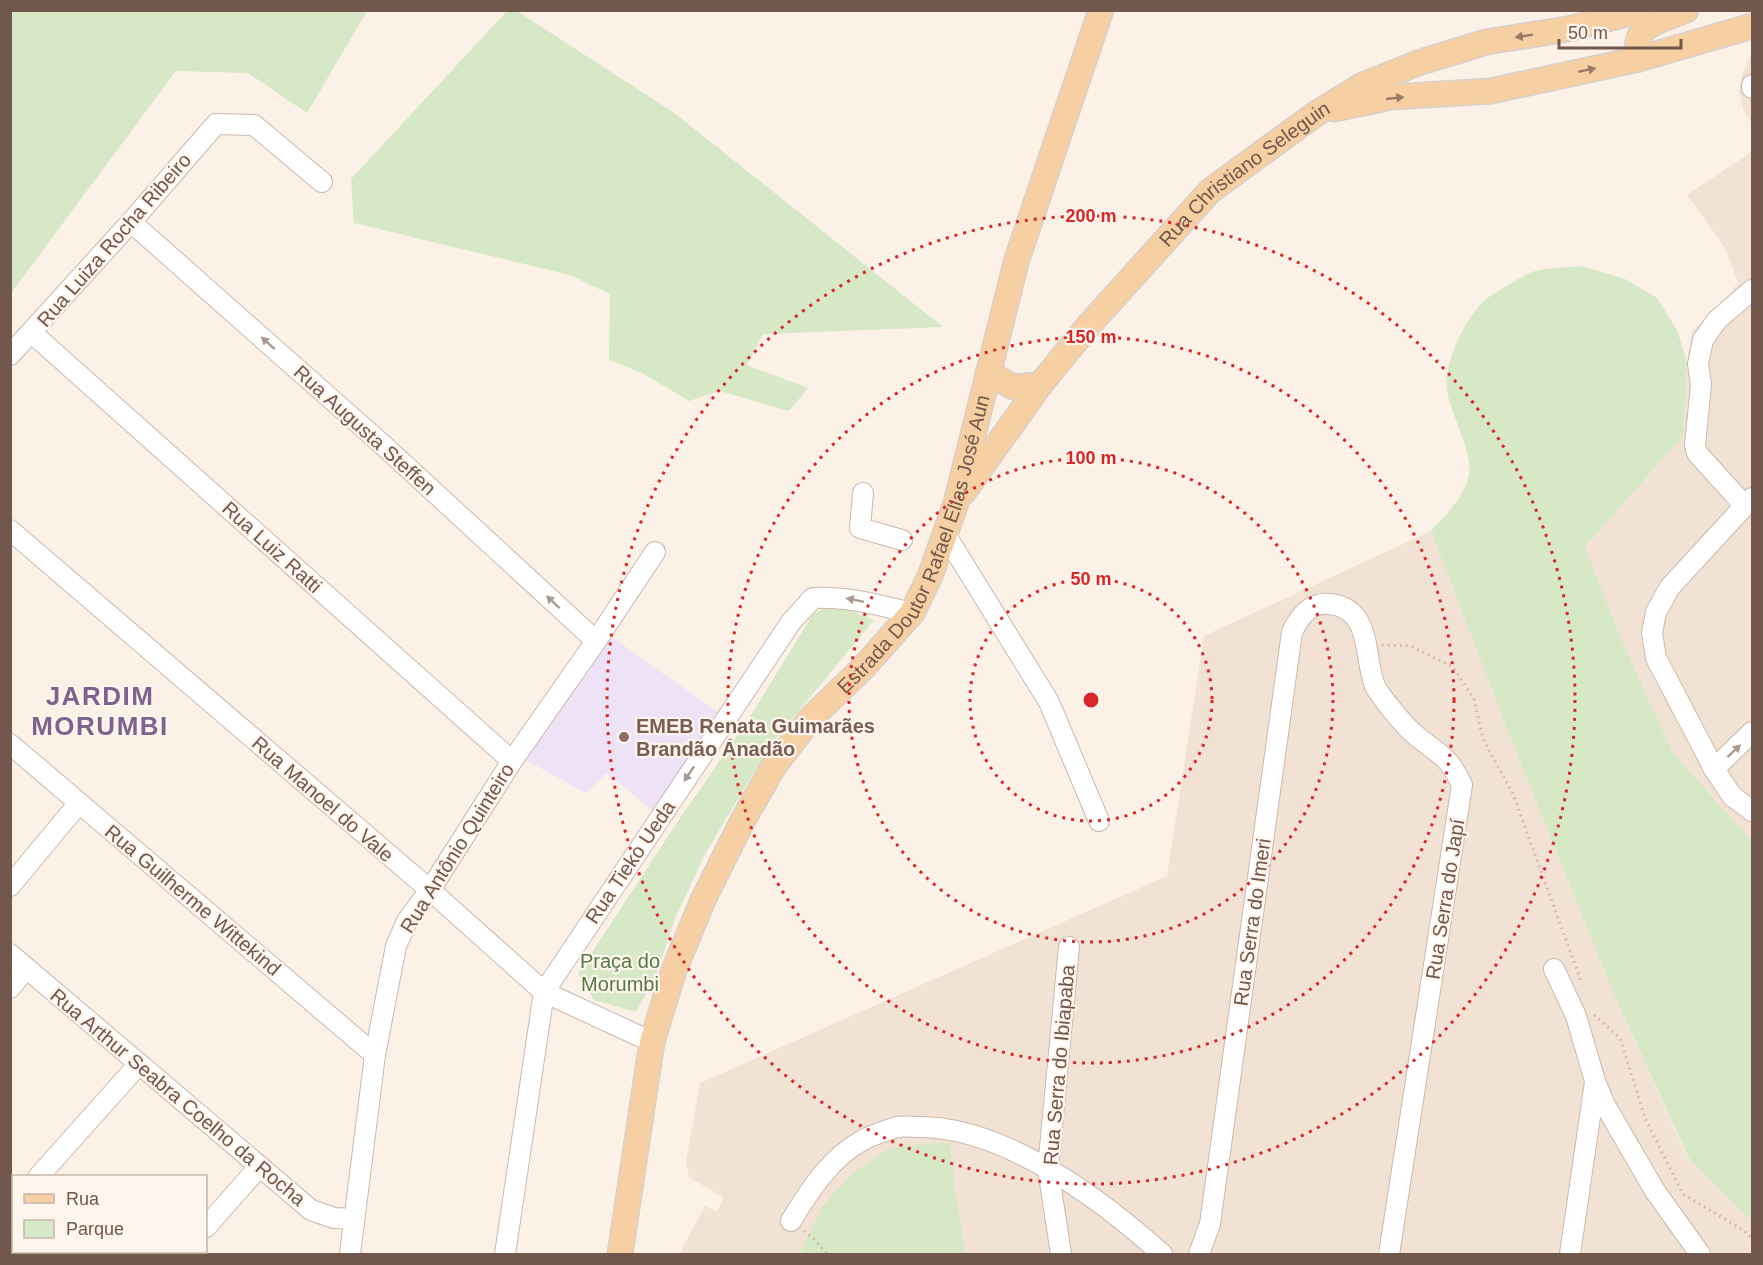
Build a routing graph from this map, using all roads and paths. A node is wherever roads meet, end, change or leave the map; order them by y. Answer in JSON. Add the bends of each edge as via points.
{"nodes":[{"id":1,"x":1101,"y":10,"type":"edge"},
{"id":2,"x":1643,"y":10,"type":"edge"},
{"id":3,"x":1686,"y":10,"type":"edge"},
{"id":4,"x":1752,"y":26,"type":"edge"},
{"id":5,"x":1640,"y":59,"type":"junction"},
{"id":6,"x":1317,"y":113,"type":"junction"},
{"id":7,"x":322,"y":182,"type":"dead end"},
{"id":8,"x":131,"y":222,"type":"junction"},
{"id":9,"x":1752,"y":290,"type":"edge"},
{"id":10,"x":32,"y":333,"type":"junction"},
{"id":11,"x":10,"y":355,"type":"edge"},
{"id":12,"x":988,"y":373,"type":"junction"},
{"id":13,"x":1041,"y":385,"type":"junction"},
{"id":14,"x":863,"y":493,"type":"dead end"},
{"id":15,"x":1748,"y":502,"type":"edge"},
{"id":16,"x":956,"y":503,"type":"junction"},
{"id":17,"x":10,"y":530,"type":"edge"},
{"id":18,"x":945,"y":534,"type":"junction"},
{"id":19,"x":902,"y":540,"type":"dead end"},
{"id":20,"x":655,"y":552,"type":"dead end"},
{"id":21,"x":1322,"y":603,"type":"joint"},
{"id":22,"x":912,"y":613,"type":"junction"},
{"id":23,"x":596,"y":642,"type":"junction"},
{"id":24,"x":1368,"y":645,"type":"junction"},
{"id":25,"x":1752,"y":732,"type":"edge"},
{"id":26,"x":10,"y":744,"type":"edge"},
{"id":27,"x":512,"y":761,"type":"junction"},
{"id":28,"x":1714,"y":769,"type":"junction"},
{"id":29,"x":79,"y":803,"type":"junction"},
{"id":30,"x":1752,"y":811,"type":"edge"},
{"id":31,"x":1099,"y":821,"type":"dead end"},
{"id":32,"x":10,"y":886,"type":"edge"},
{"id":33,"x":430,"y":890,"type":"junction"},
{"id":34,"x":1069,"y":947,"type":"dead end"},
{"id":35,"x":10,"y":954,"type":"edge"},
{"id":36,"x":26,"y":969,"type":"junction"},
{"id":37,"x":1554,"y":969,"type":"dead end"},
{"id":38,"x":10,"y":988,"type":"edge"},
{"id":39,"x":1584,"y":991,"type":"dead end"},
{"id":40,"x":544,"y":992,"type":"junction"},
{"id":41,"x":1592,"y":1013,"type":"dead end"},
{"id":42,"x":652,"y":1042,"type":"junction"},
{"id":43,"x":375,"y":1055,"type":"junction"},
{"id":44,"x":139,"y":1064,"type":"junction"},
{"id":45,"x":1595,"y":1081,"type":"junction"},
{"id":46,"x":261,"y":1166,"type":"junction"},
{"id":47,"x":1048,"y":1169,"type":"junction"},
{"id":48,"x":40,"y":1175,"type":"edge"},
{"id":49,"x":354,"y":1219,"type":"junction"},
{"id":50,"x":790,"y":1221,"type":"joint"},
{"id":51,"x":207,"y":1226,"type":"edge"},
{"id":52,"x":1752,"y":1238,"type":"edge"},
{"id":53,"x":350,"y":1254,"type":"edge"},
{"id":54,"x":505,"y":1254,"type":"edge"},
{"id":55,"x":620,"y":1254,"type":"edge"},
{"id":56,"x":827,"y":1254,"type":"edge"},
{"id":57,"x":1061,"y":1254,"type":"edge"},
{"id":58,"x":1162,"y":1254,"type":"edge"},
{"id":59,"x":1199,"y":1254,"type":"edge"},
{"id":60,"x":1389,"y":1254,"type":"edge"},
{"id":61,"x":1570,"y":1254,"type":"edge"},
{"id":62,"x":1700,"y":1254,"type":"edge"}],
"edges":[{"from":1,"to":12,"type":"main road","name":"Estrada Doutor Rafael Elias José Aun","via":[[1017,259]]},
{"from":2,"to":6,"type":"main road","name":"Rua Christiano Seleguin","one_way":true,"via":[[1568,30],[1486,42],[1418,63],[1363,85]]},
{"from":3,"to":5,"type":"main road","via":[[1652,22],[1641,34],[1636,48]]},
{"from":4,"to":5,"type":"main road"},
{"from":6,"to":5,"type":"main road","one_way":true,"via":[[1392,97],[1491,91]]},
{"from":6,"to":13,"type":"main road","name":"Rua Christiano Seleguin","via":[[1210,191],[1089,325]]},
{"from":7,"to":8,"type":"street","name":"Rua Luiza Rocha Ribeiro","via":[[254,124],[216,124]]},
{"from":8,"to":10,"type":"street","name":"Rua Luiza Rocha Ribeiro"},
{"from":23,"to":8,"type":"street","name":"Rua Augusta Steffen","one_way":true,"via":[[375,437]]},
{"from":9,"to":15,"type":"street","via":[[1717,320],[1703,340],[1698,364],[1701,385],[1695,445],[1697,453]]},
{"from":10,"to":11,"type":"street","name":"Rua Luiza Rocha Ribeiro"},
{"from":10,"to":27,"type":"street","name":"Rua Luiz Ratti"},
{"from":12,"to":13,"type":"main road","via":[[1013,387]]},
{"from":12,"to":16,"type":"main road","name":"Estrada Doutor Rafael Elias José Aun"},
{"from":13,"to":16,"type":"main road","name":"Rua Christiano Seleguin"},
{"from":14,"to":19,"type":"street","via":[[860,528]]},
{"from":15,"to":28,"type":"street","via":[[1670,587],[1656,612],[1652,633],[1656,658]]},
{"from":16,"to":18,"type":"main road","name":"Estrada Doutor Rafael Elias José Aun"},
{"from":17,"to":33,"type":"street","name":"Rua Manoel do Vale"},
{"from":18,"to":22,"type":"main road","name":"Estrada Doutor Rafael Elias José Aun"},
{"from":18,"to":31,"type":"street","via":[[1049,702]]},
{"from":20,"to":23,"type":"street","name":"Rua Antônio Quinteiro"},
{"from":21,"to":24,"type":"street","name":"Rua Serra do Japí","via":[[1341,605],[1354,614]]},
{"from":21,"to":59,"type":"street","name":"Rua Serra do Imeri","via":[[1302,614],[1292,632],[1210,1224]]},
{"from":22,"to":40,"type":"street","name":"Rua Tieko Ueda","one_way":true,"via":[[847,598],[813,598],[791,622]]},
{"from":22,"to":42,"type":"main road","name":"Estrada Doutor Rafael Elias José Aun","via":[[811,718],[774,766],[703,900],[674,970]]},
{"from":23,"to":27,"type":"street","name":"Rua Antônio Quinteiro"},
{"from":24,"to":39,"type":"path","via":[[1410,646],[1453,667],[1474,699],[1484,739],[1513,794]]},
{"from":24,"to":60,"type":"street","name":"Rua Serra do Japí","via":[[1375,687],[1413,733],[1454,767],[1462,785]]},
{"from":28,"to":25,"type":"street","one_way":true},
{"from":26,"to":29,"type":"street","name":"Rua Guilherme Wittekind"},
{"from":27,"to":33,"type":"street","name":"Rua Antônio Quinteiro"},
{"from":28,"to":30,"type":"street","via":[[1732,796]]},
{"from":29,"to":32,"type":"street"},
{"from":29,"to":43,"type":"street","name":"Rua Guilherme Wittekind"},
{"from":33,"to":40,"type":"street","name":"Rua Manoel do Vale"},
{"from":33,"to":43,"type":"street","name":"Rua Antônio Quinteiro","via":[[407,921],[396,946]]},
{"from":34,"to":47,"type":"street","name":"Rua Serra do Ibiapaba"},
{"from":35,"to":36,"type":"street","name":"Rua Arthur Seabra Coelho da Rocha"},
{"from":36,"to":38,"type":"street"},
{"from":36,"to":44,"type":"street","name":"Rua Arthur Seabra Coelho da Rocha"},
{"from":37,"to":45,"type":"street","via":[[1576,1017]]},
{"from":40,"to":42,"type":"street","name":"Rua Manoel do Vale"},
{"from":40,"to":54,"type":"street","name":"Rua Tieko Ueda"},
{"from":41,"to":52,"type":"path","via":[[1620,1038],[1645,1118],[1683,1194]]},
{"from":42,"to":55,"type":"main road","name":"Estrada Doutor Rafael Elias José Aun"},
{"from":43,"to":49,"type":"street","name":"Rua Antônio Quinteiro"},
{"from":44,"to":46,"type":"street","name":"Rua Arthur Seabra Coelho da Rocha"},
{"from":44,"to":48,"type":"street"},
{"from":45,"to":61,"type":"street"},
{"from":45,"to":62,"type":"street","via":[[1655,1191]]},
{"from":46,"to":49,"type":"street","name":"Rua Arthur Seabra Coelho da Rocha","via":[[311,1210],[334,1218]]},
{"from":46,"to":51,"type":"street"},
{"from":47,"to":50,"type":"street","via":[[997,1144],[942,1127],[898,1127],[862,1141],[834,1162]]},
{"from":47,"to":57,"type":"street","name":"Rua Serra do Ibiapaba"},
{"from":47,"to":58,"type":"street","via":[[1114,1212]]},
{"from":49,"to":53,"type":"street","name":"Rua Antônio Quinteiro"},
{"from":50,"to":56,"type":"path"}]}
